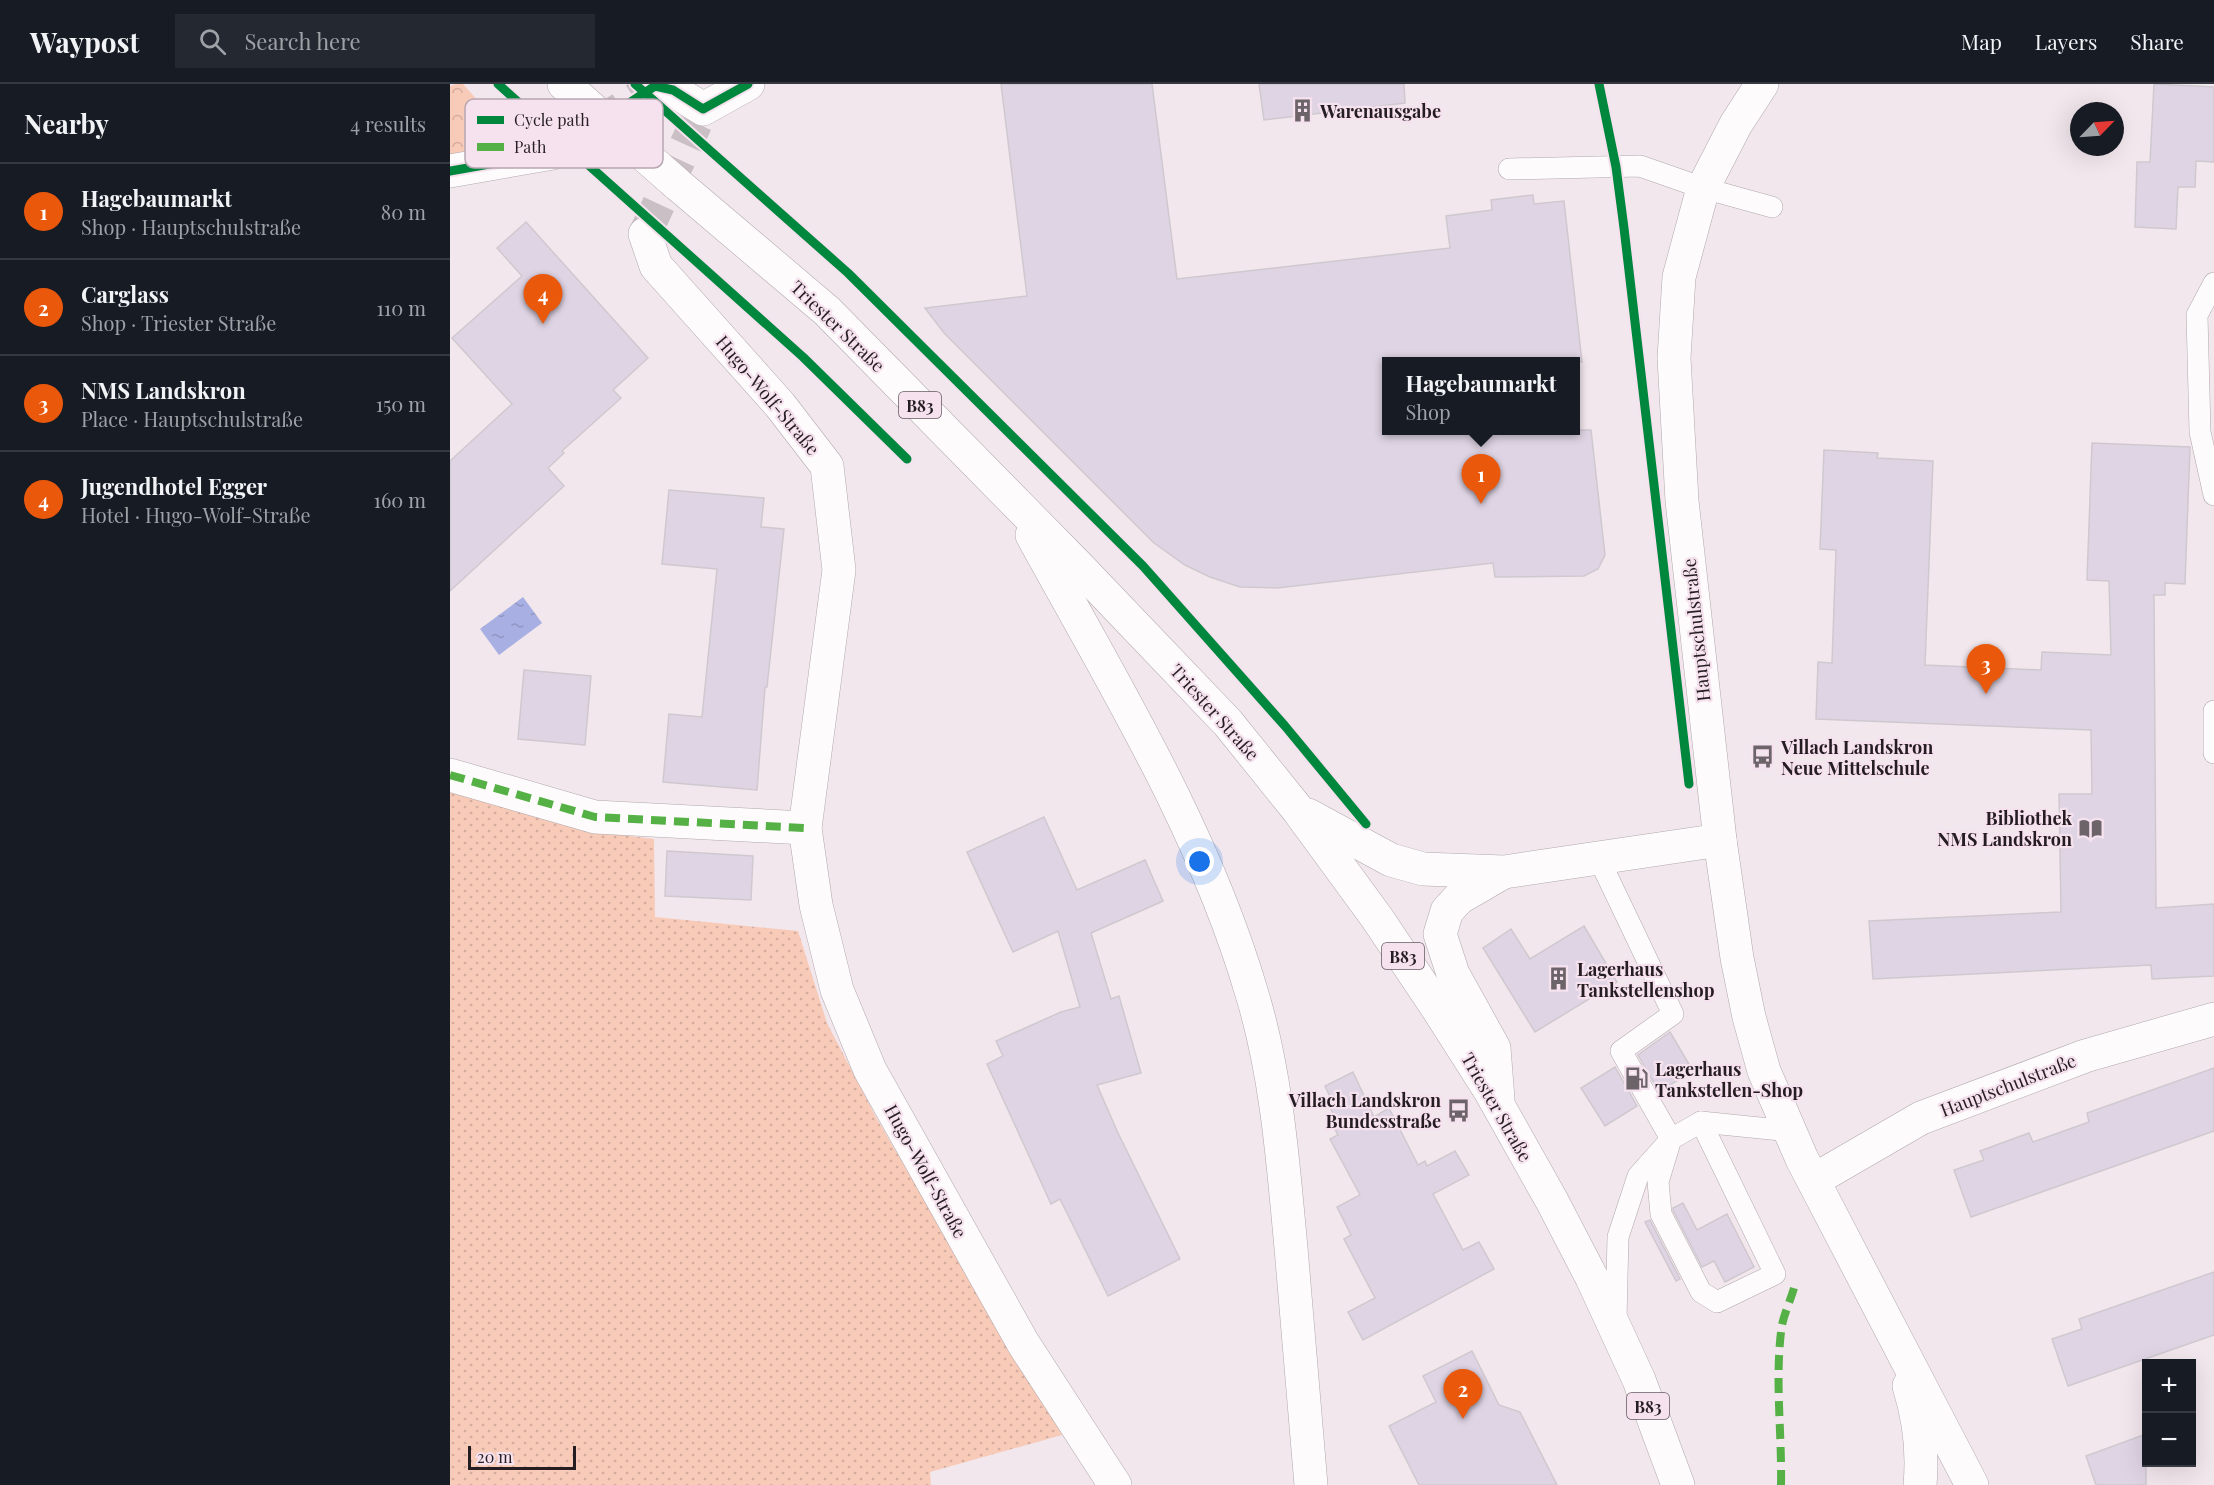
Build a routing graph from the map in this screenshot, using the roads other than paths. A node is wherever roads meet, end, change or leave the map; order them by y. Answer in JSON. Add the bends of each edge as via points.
{"nodes":[{"id":1,"x":564,"y":84,"type":"edge"},
{"id":2,"x":747,"y":84,"type":"edge"},
{"id":3,"x":1762,"y":84,"type":"edge"},
{"id":4,"x":655,"y":86,"type":"dead end"},
{"id":5,"x":581,"y":99,"type":"edge"},
{"id":6,"x":467,"y":168,"type":"edge"},
{"id":7,"x":661,"y":168,"type":"edge"},
{"id":8,"x":1509,"y":169,"type":"dead end"},
{"id":9,"x":450,"y":171,"type":"edge"},
{"id":10,"x":1703,"y":188,"type":"junction"},
{"id":11,"x":1772,"y":207,"type":"dead end"},
{"id":12,"x":645,"y":234,"type":"tunnel mouth"},
{"id":13,"x":2214,"y":284,"type":"edge"},
{"id":14,"x":2214,"y":495,"type":"edge"},
{"id":15,"x":1012,"y":499,"type":"junction"},
{"id":16,"x":2214,"y":711,"type":"edge"},
{"id":17,"x":2214,"y":753,"type":"edge"},
{"id":18,"x":450,"y":775,"type":"edge"},
{"id":19,"x":1298,"y":810,"type":"junction"},
{"id":20,"x":805,"y":828,"type":"junction"},
{"id":21,"x":1720,"y":840,"type":"junction"},
{"id":22,"x":1598,"y":857,"type":"junction"},
{"id":23,"x":1504,"y":872,"type":"junction"},
{"id":24,"x":2214,"y":1019,"type":"edge"},
{"id":25,"x":1498,"y":1108,"type":"junction"},
{"id":26,"x":1701,"y":1122,"type":"junction"},
{"id":27,"x":1790,"y":1131,"type":"junction"},
{"id":28,"x":1671,"y":1139,"type":"junction"},
{"id":29,"x":1814,"y":1180,"type":"junction"},
{"id":30,"x":1616,"y":1329,"type":"junction"},
{"id":31,"x":1894,"y":1339,"type":"junction"},
{"id":32,"x":1115,"y":1485,"type":"edge"},
{"id":33,"x":1311,"y":1485,"type":"edge"},
{"id":34,"x":1678,"y":1485,"type":"edge"},
{"id":35,"x":1920,"y":1485,"type":"edge"},
{"id":36,"x":1972,"y":1485,"type":"edge"}],
"edges":[{"from":1,"to":5,"type":"main road","name":"Triester Straße","number":"B83","bridge":true},
{"from":2,"to":4,"type":"main road","via":[[699,116],[673,90]]},
{"from":3,"to":10,"type":"main road","name":"Hauptschulstraße"},
{"from":6,"to":9,"type":"main road"},
{"from":7,"to":15,"type":"main road","name":"Triester Straße","number":"B83","bridge":true,"via":[[827,311]]},
{"from":8,"to":10,"type":"lane","via":[[1640,166]]},
{"from":10,"to":11,"type":"lane"},
{"from":10,"to":21,"type":"main road","name":"Hauptschulstraße","via":[[1679,277],[1674,358],[1682,501]]},
{"from":12,"to":20,"type":"main road","name":"Hugo-Wolf-Straße","via":[[656,266],[780,405],[827,466],[839,570]]},
{"from":13,"to":14,"type":"lane","via":[[2196,315],[2200,432]]},
{"from":15,"to":19,"type":"main road","name":"Triester Straße","number":"B83","via":[[1228,723]]},
{"from":15,"to":33,"type":"main road","via":[[1184,814],[1226,914],[1253,995],[1272,1079],[1285,1182]]},
{"from":16,"to":17,"type":"lane"},
{"from":18,"to":20,"type":"main road","via":[[595,817]]},
{"from":19,"to":23,"type":"main road","via":[[1391,860],[1424,869]]},
{"from":19,"to":25,"type":"main road","name":"Triester Straße","number":"B83","via":[[1377,918]]},
{"from":20,"to":32,"type":"main road","name":"Hugo-Wolf-Straße","via":[[816,905],[837,990],[870,1070],[1023,1343]]},
{"from":21,"to":22,"type":"main road"},
{"from":21,"to":27,"type":"main road","name":"Hauptschulstraße","via":[[1749,1017],[1764,1071]]},
{"from":22,"to":23,"type":"main road"},
{"from":22,"to":28,"type":"lane","via":[[1673,1014],[1621,1051]]},
{"from":23,"to":25,"type":"main road","via":[[1459,898],[1447,911],[1440,934],[1453,974],[1494,1048]]},
{"from":24,"to":29,"type":"main road","name":"Hauptschulstraße","via":[[2085,1056],[1921,1118]]},
{"from":25,"to":30,"type":"main road","name":"Triester Straße","number":"B83","via":[[1552,1202]]},
{"from":26,"to":27,"type":"lane"},
{"from":26,"to":28,"type":"lane"},
{"from":26,"to":28,"type":"lane","via":[[1775,1274],[1717,1302],[1701,1292],[1661,1214],[1658,1182]]},
{"from":27,"to":29,"type":"main road","name":"Hauptschulstraße"},
{"from":28,"to":30,"type":"lane","via":[[1638,1176],[1618,1237]]},
{"from":29,"to":31,"type":"main road","name":"Hauptschulstraße"},
{"from":30,"to":34,"type":"main road","name":"Triester Straße","number":"B83"},
{"from":31,"to":35,"type":"main road","name":"Hauptschulstraße","via":[[1916,1409],[1922,1463]]},
{"from":31,"to":36,"type":"main road","name":"Hauptschulstraße"}]}
